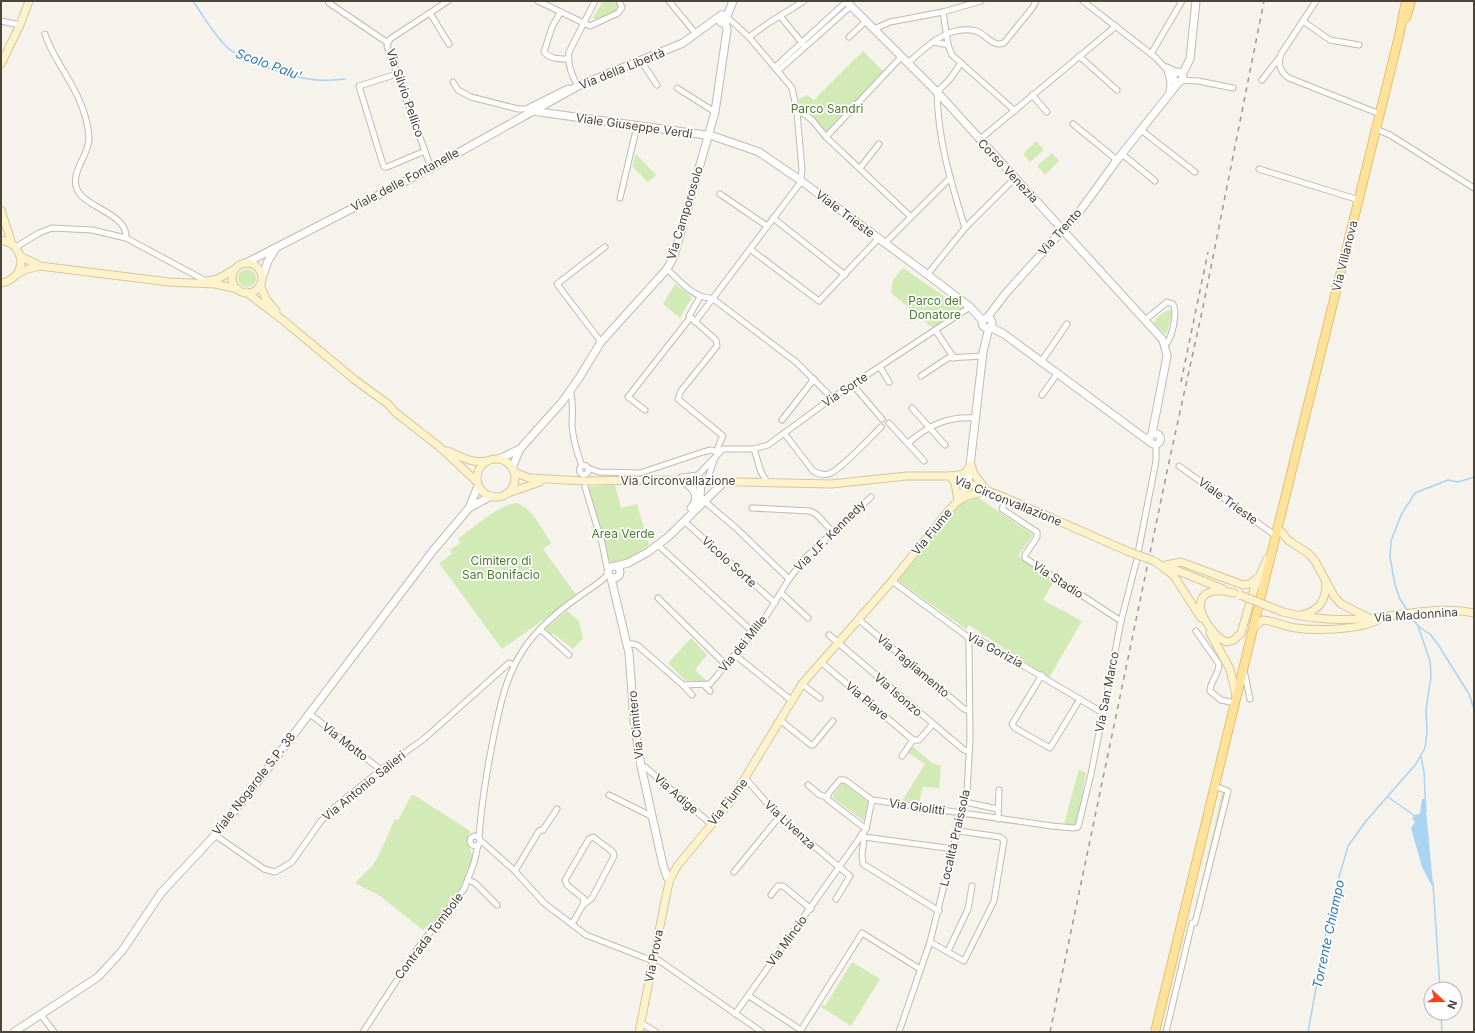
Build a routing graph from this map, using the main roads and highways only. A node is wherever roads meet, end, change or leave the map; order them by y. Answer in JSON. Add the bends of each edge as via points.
{"nodes":[{"id":1,"x":29,"y":1,"type":"edge"},
{"id":2,"x":1406,"y":1,"type":"edge"},
{"id":3,"x":1412,"y":1,"type":"edge"},
{"id":4,"x":1399,"y":36,"type":"junction"},
{"id":5,"x":1,"y":64,"type":"edge"},
{"id":6,"x":1,"y":210,"type":"edge"},
{"id":7,"x":4,"y":218,"type":"junction"},
{"id":8,"x":1,"y":228,"type":"edge"},
{"id":9,"x":1,"y":240,"type":"edge"},
{"id":10,"x":14,"y":246,"type":"junction"},
{"id":11,"x":20,"y":256,"type":"junction"},
{"id":12,"x":40,"y":266,"type":"junction"},
{"id":13,"x":236,"y":269,"type":"junction"},
{"id":14,"x":16,"y":276,"type":"junction"},
{"id":15,"x":261,"y":282,"type":"junction"},
{"id":16,"x":1,"y":283,"type":"edge"},
{"id":17,"x":197,"y":283,"type":"junction"},
{"id":18,"x":238,"y":289,"type":"junction"},
{"id":19,"x":246,"y":292,"type":"junction"},
{"id":20,"x":284,"y":321,"type":"junction"},
{"id":21,"x":442,"y":449,"type":"junction"},
{"id":22,"x":487,"y":461,"type":"junction"},
{"id":23,"x":513,"y":470,"type":"junction"},
{"id":24,"x":950,"y":476,"type":"junction"},
{"id":25,"x":545,"y":480,"type":"junction"},
{"id":26,"x":968,"y":483,"type":"junction"},
{"id":27,"x":478,"y":484,"type":"junction"},
{"id":28,"x":987,"y":491,"type":"junction"},
{"id":29,"x":506,"y":494,"type":"junction"},
{"id":30,"x":958,"y":501,"type":"junction"},
{"id":31,"x":1275,"y":539,"type":"junction"},
{"id":32,"x":1288,"y":540,"type":"junction"},
{"id":33,"x":1155,"y":562,"type":"junction"},
{"id":34,"x":1166,"y":566,"type":"junction"},
{"id":35,"x":1262,"y":572,"type":"junction"},
{"id":36,"x":1192,"y":577,"type":"junction"},
{"id":37,"x":1326,"y":581,"type":"junction"},
{"id":38,"x":1182,"y":588,"type":"junction"},
{"id":39,"x":1237,"y":594,"type":"junction"},
{"id":40,"x":1341,"y":604,"type":"junction"},
{"id":41,"x":1474,"y":613,"type":"edge"},
{"id":42,"x":1299,"y":616,"type":"junction"},
{"id":43,"x":1383,"y":616,"type":"junction"},
{"id":44,"x":1368,"y":618,"type":"junction"},
{"id":45,"x":1359,"y":619,"type":"joint"},
{"id":46,"x":1337,"y":620,"type":"junction"},
{"id":47,"x":1253,"y":630,"type":"junction"},
{"id":48,"x":1236,"y":700,"type":"junction"},
{"id":49,"x":670,"y":879,"type":"joint"},
{"id":50,"x":639,"y":1032,"type":"edge"},
{"id":51,"x":1155,"y":1032,"type":"edge"}],
"edges":[{"from":1,"to":5,"type":"main road"},
{"from":2,"to":4,"type":"main road","name":"Via Villanova"},
{"from":3,"to":4,"type":"main road","name":"Via Villanova"},
{"from":4,"to":31,"type":"main road","name":"Via Villanova"},
{"from":6,"to":7,"type":"main road"},
{"from":7,"to":8,"type":"main road"},
{"from":7,"to":10,"type":"main road"},
{"from":9,"to":10,"type":"main road"},
{"from":10,"to":11,"type":"main road"},
{"from":11,"to":12,"type":"main road"},
{"from":11,"to":14,"type":"main road","via":[[21,267]]},
{"from":12,"to":14,"type":"main road","via":[[24,270]]},
{"from":12,"to":17,"type":"main road","via":[[169,282]]},
{"from":13,"to":15,"type":"main road","via":[[251,263],[259,269]]},
{"from":13,"to":17,"type":"main road","via":[[218,279]]},
{"from":13,"to":18,"type":"main road","via":[[232,277]]},
{"from":14,"to":16,"type":"main road"},
{"from":15,"to":19,"type":"main road","via":[[254,291]]},
{"from":15,"to":20,"type":"main road","via":[[266,299]]},
{"from":17,"to":18,"type":"main road"},
{"from":18,"to":19,"type":"main road"},
{"from":19,"to":20,"type":"main road"},
{"from":20,"to":21,"type":"main road"},
{"from":21,"to":22,"type":"main road","via":[[469,460]]},
{"from":21,"to":27,"type":"main road"},
{"from":22,"to":23,"type":"main road","via":[[499,459]]},
{"from":22,"to":27,"type":"main road","via":[[478,470]]},
{"from":23,"to":25,"type":"main road","name":"Via Circonvallazione","via":[[522,477]]},
{"from":23,"to":29,"type":"main road","via":[[514,484]]},
{"from":24,"to":25,"type":"main road","name":"Via Circonvallazione","via":[[907,476],[831,484]]},
{"from":24,"to":26,"type":"main road","name":"Via Circonvallazione"},
{"from":24,"to":28,"type":"main road","via":[[964,474],[971,465],[974,474]]},
{"from":24,"to":30,"type":"main road","via":[[955,483]]},
{"from":25,"to":29,"type":"main road","name":"Via Circonvallazione"},
{"from":26,"to":28,"type":"main road","name":"Via Circonvallazione"},
{"from":26,"to":30,"type":"main road","name":"Via Fiume"},
{"from":27,"to":29,"type":"main road","via":[[481,490],[491,496]]},
{"from":28,"to":30,"type":"main road"},
{"from":28,"to":33,"type":"main road","name":"Via Circonvallazione","bridge":true},
{"from":30,"to":49,"type":"main road","name":"Via Fiume","via":[[802,684],[746,779],[731,801],[683,857]]},
{"from":31,"to":32,"type":"main road"},
{"from":31,"to":32,"type":"main road"},
{"from":31,"to":35,"type":"main road"},
{"from":31,"to":47,"type":"main road","name":"Via Villanova"},
{"from":32,"to":37,"type":"main road","via":[[1309,554]]},
{"from":33,"to":34,"type":"main road","name":"Via Circonvallazione"},
{"from":33,"to":38,"type":"main road","via":[[1170,572]]},
{"from":34,"to":35,"type":"main road","via":[[1181,562],[1244,585],[1253,582]]},
{"from":34,"to":36,"type":"main road","name":"Via Circonvallazione"},
{"from":35,"to":39,"type":"main road","via":[[1254,589],[1241,633],[1234,640],[1227,642],[1213,632],[1200,606],[1204,596],[1209,592],[1216,590]]},
{"from":36,"to":38,"type":"main road"},
{"from":36,"to":39,"type":"main road","name":"Via Circonvallazione"},
{"from":37,"to":40,"type":"main road"},
{"from":37,"to":42,"type":"main road","via":[[1322,603],[1314,611]]},
{"from":38,"to":48,"type":"main road","via":[[1230,668]]},
{"from":39,"to":42,"type":"main road","name":"Via Circonvallazione","bridge":true},
{"from":40,"to":44,"type":"main road"},
{"from":40,"to":46,"type":"main road","via":[[1342,614]]},
{"from":41,"to":43,"type":"main road","name":"Via Madonnina","via":[[1457,610]]},
{"from":42,"to":46,"type":"main road","name":"Via Circonvallazione"},
{"from":43,"to":44,"type":"main road","name":"Via Madonnina"},
{"from":43,"to":47,"type":"main road","via":[[1374,623],[1362,626],[1308,629],[1263,620]]},
{"from":44,"to":45,"type":"main road","name":"Via Madonnina"},
{"from":45,"to":46,"type":"main road","name":"Via Circonvallazione"},
{"from":47,"to":48,"type":"main road","name":"Via Villanova"},
{"from":48,"to":51,"type":"main road","name":"Via Villanova"},
{"from":49,"to":50,"type":"main road","name":"Via Prova"}]}
